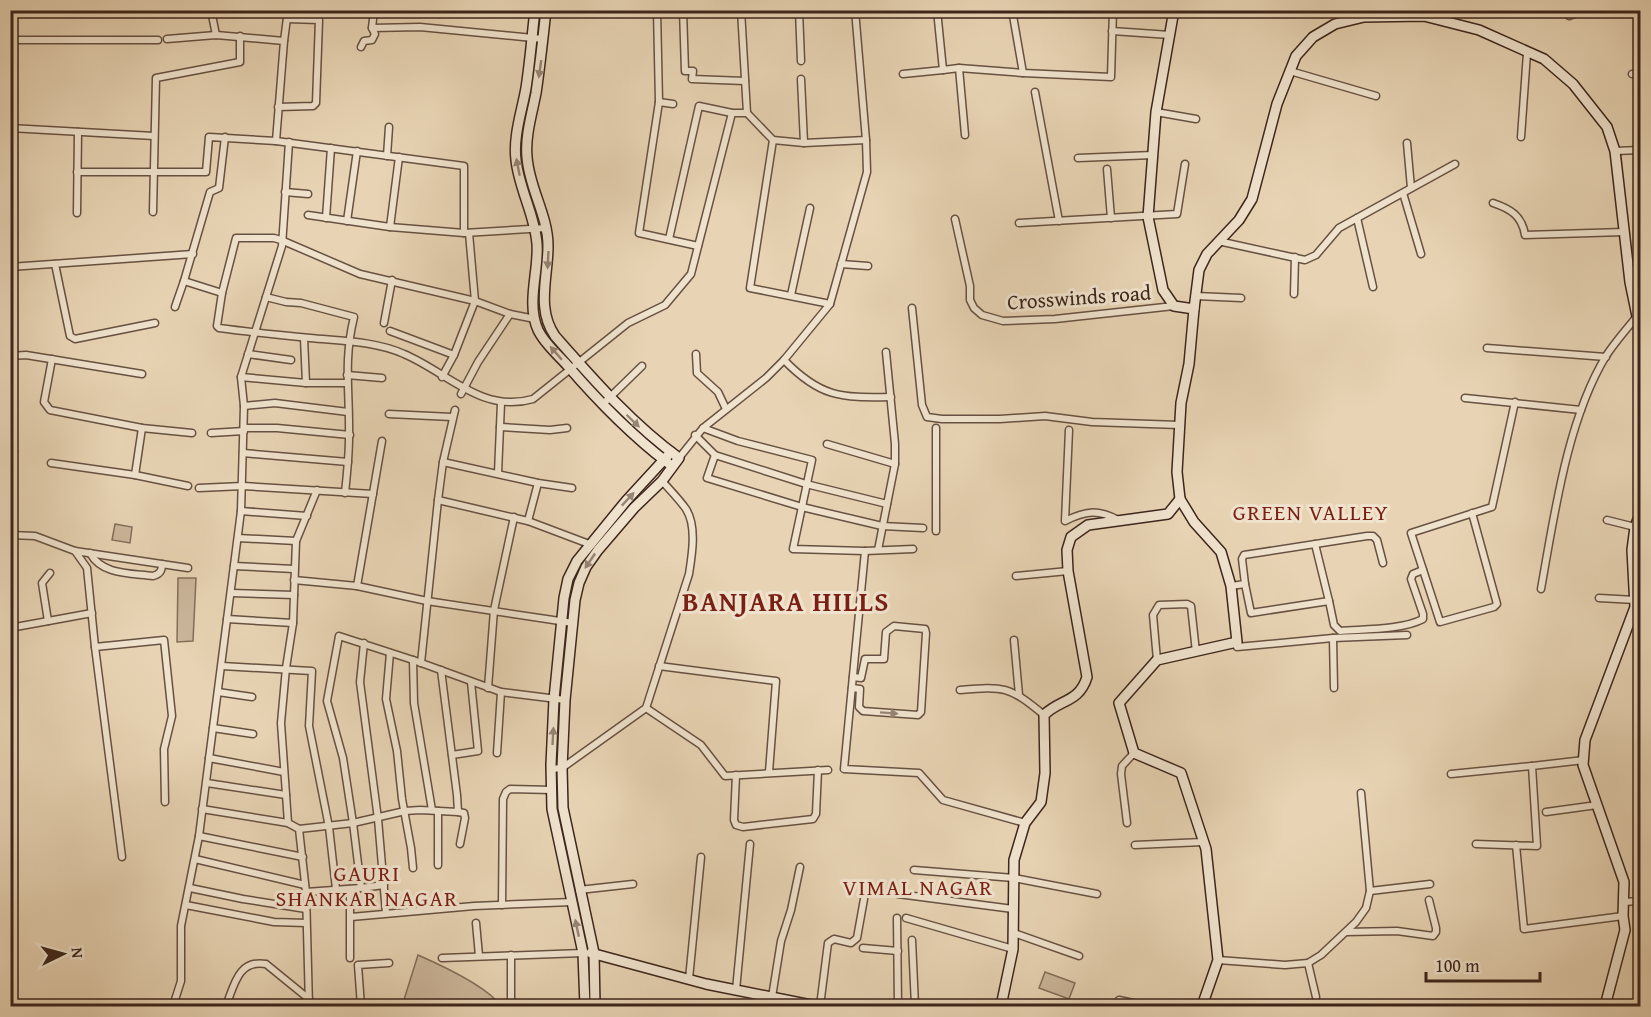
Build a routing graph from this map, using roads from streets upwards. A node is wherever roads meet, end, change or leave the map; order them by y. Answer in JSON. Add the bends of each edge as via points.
{"nodes":[{"id":1,"x":211,"y":10,"type":"edge"},
{"id":2,"x":288,"y":10,"type":"edge"},
{"id":3,"x":374,"y":10,"type":"edge"},
{"id":4,"x":535,"y":10,"type":"edge"},
{"id":5,"x":546,"y":10,"type":"edge"},
{"id":6,"x":657,"y":10,"type":"edge"},
{"id":7,"x":683,"y":10,"type":"edge"},
{"id":8,"x":741,"y":10,"type":"edge"},
{"id":9,"x":799,"y":10,"type":"edge"},
{"id":10,"x":855,"y":10,"type":"edge"},
{"id":11,"x":937,"y":10,"type":"edge"},
{"id":12,"x":1012,"y":10,"type":"edge"},
{"id":13,"x":1113,"y":10,"type":"edge"},
{"id":14,"x":1174,"y":10,"type":"edge"},
{"id":15,"x":1586,"y":10,"type":"edge"},
{"id":16,"x":1424,"y":13,"type":"edge"},
{"id":17,"x":1569,"y":16,"type":"dead end"},
{"id":18,"x":287,"y":19,"type":"junction"},
{"id":19,"x":372,"y":28,"type":"junction"},
{"id":20,"x":1112,"y":31,"type":"junction"},
{"id":21,"x":216,"y":35,"type":"junction"},
{"id":22,"x":1170,"y":35,"type":"junction"},
{"id":23,"x":240,"y":36,"type":"junction"},
{"id":24,"x":532,"y":38,"type":"junction"},
{"id":25,"x":10,"y":39,"type":"edge"},
{"id":26,"x":167,"y":39,"type":"dead end"},
{"id":27,"x":543,"y":39,"type":"junction"},
{"id":28,"x":158,"y":40,"type":"dead end"},
{"id":29,"x":284,"y":41,"type":"junction"},
{"id":30,"x":361,"y":47,"type":"dead end"},
{"id":31,"x":1527,"y":52,"type":"junction"},
{"id":32,"x":801,"y":61,"type":"dead end"},
{"id":33,"x":959,"y":68,"type":"junction"},
{"id":34,"x":943,"y":69,"type":"junction"},
{"id":35,"x":1290,"y":71,"type":"junction"},
{"id":36,"x":1023,"y":73,"type":"junction"},
{"id":37,"x":903,"y":74,"type":"dead end"},
{"id":38,"x":1632,"y":74,"type":"dead end"},
{"id":39,"x":1641,"y":76,"type":"edge"},
{"id":40,"x":801,"y":79,"type":"dead end"},
{"id":41,"x":745,"y":81,"type":"junction"},
{"id":42,"x":1035,"y":92,"type":"dead end"},
{"id":43,"x":1376,"y":96,"type":"dead end"},
{"id":44,"x":659,"y":102,"type":"junction"},
{"id":45,"x":673,"y":104,"type":"dead end"},
{"id":46,"x":279,"y":107,"type":"junction"},
{"id":47,"x":747,"y":112,"type":"junction"},
{"id":48,"x":1156,"y":112,"type":"junction"},
{"id":49,"x":732,"y":113,"type":"junction"},
{"id":50,"x":1196,"y":119,"type":"dead end"},
{"id":51,"x":389,"y":127,"type":"dead end"},
{"id":52,"x":10,"y":128,"type":"edge"},
{"id":53,"x":78,"y":132,"type":"junction"},
{"id":54,"x":965,"y":135,"type":"dead end"},
{"id":55,"x":154,"y":136,"type":"junction"},
{"id":56,"x":225,"y":137,"type":"junction"},
{"id":57,"x":1521,"y":137,"type":"dead end"},
{"id":58,"x":773,"y":140,"type":"junction"},
{"id":59,"x":866,"y":140,"type":"junction"},
{"id":60,"x":276,"y":141,"type":"junction"},
{"id":61,"x":289,"y":142,"type":"junction"},
{"id":62,"x":804,"y":143,"type":"junction"},
{"id":63,"x":1407,"y":143,"type":"dead end"},
{"id":64,"x":331,"y":148,"type":"junction"},
{"id":65,"x":1641,"y":150,"type":"edge"},
{"id":66,"x":357,"y":151,"type":"junction"},
{"id":67,"x":1615,"y":151,"type":"junction"},
{"id":68,"x":1153,"y":155,"type":"junction"},
{"id":69,"x":387,"y":156,"type":"junction"},
{"id":70,"x":399,"y":158,"type":"junction"},
{"id":71,"x":1078,"y":158,"type":"dead end"},
{"id":72,"x":1185,"y":164,"type":"dead end"},
{"id":73,"x":1455,"y":164,"type":"dead end"},
{"id":74,"x":1107,"y":169,"type":"dead end"},
{"id":75,"x":153,"y":171,"type":"junction"},
{"id":76,"x":77,"y":172,"type":"junction"},
{"id":77,"x":1412,"y":188,"type":"junction"},
{"id":78,"x":285,"y":192,"type":"junction"},
{"id":79,"x":1403,"y":193,"type":"junction"},
{"id":80,"x":308,"y":194,"type":"dead end"},
{"id":81,"x":1493,"y":203,"type":"dead end"},
{"id":82,"x":810,"y":208,"type":"dead end"},
{"id":83,"x":153,"y":212,"type":"dead end"},
{"id":84,"x":77,"y":213,"type":"dead end"},
{"id":85,"x":308,"y":215,"type":"dead end"},
{"id":86,"x":1148,"y":217,"type":"junction"},
{"id":87,"x":326,"y":218,"type":"junction"},
{"id":88,"x":1357,"y":218,"type":"junction"},
{"id":89,"x":955,"y":219,"type":"dead end"},
{"id":90,"x":1111,"y":219,"type":"junction"},
{"id":91,"x":347,"y":221,"type":"junction"},
{"id":92,"x":1059,"y":221,"type":"junction"},
{"id":93,"x":1019,"y":223,"type":"dead end"},
{"id":94,"x":390,"y":228,"type":"junction"},
{"id":95,"x":547,"y":228,"type":"junction"},
{"id":96,"x":536,"y":229,"type":"junction"},
{"id":97,"x":1624,"y":232,"type":"junction"},
{"id":98,"x":467,"y":233,"type":"junction"},
{"id":99,"x":669,"y":239,"type":"junction"},
{"id":100,"x":281,"y":240,"type":"junction"},
{"id":101,"x":1218,"y":241,"type":"junction"},
{"id":102,"x":698,"y":246,"type":"junction"},
{"id":103,"x":193,"y":254,"type":"junction"},
{"id":104,"x":1421,"y":254,"type":"dead end"},
{"id":105,"x":1294,"y":257,"type":"junction"},
{"id":106,"x":55,"y":264,"type":"junction"},
{"id":107,"x":841,"y":264,"type":"junction"},
{"id":108,"x":868,"y":266,"type":"dead end"},
{"id":109,"x":10,"y":267,"type":"edge"},
{"id":110,"x":392,"y":280,"type":"junction"},
{"id":111,"x":184,"y":281,"type":"junction"},
{"id":112,"x":1373,"y":287,"type":"dead end"},
{"id":113,"x":222,"y":293,"type":"junction"},
{"id":114,"x":1294,"y":294,"type":"dead end"},
{"id":115,"x":791,"y":295,"type":"junction"},
{"id":116,"x":1196,"y":296,"type":"junction"},
{"id":117,"x":266,"y":297,"type":"junction"},
{"id":118,"x":1241,"y":298,"type":"dead end"},
{"id":119,"x":475,"y":301,"type":"junction"},
{"id":120,"x":830,"y":304,"type":"junction"},
{"id":121,"x":1174,"y":306,"type":"junction"},
{"id":122,"x":175,"y":307,"type":"dead end"},
{"id":123,"x":912,"y":308,"type":"dead end"},
{"id":124,"x":1194,"y":309,"type":"junction"},
{"id":125,"x":510,"y":314,"type":"junction"},
{"id":126,"x":1639,"y":316,"type":"edge"},
{"id":127,"x":535,"y":319,"type":"junction"},
{"id":128,"x":155,"y":323,"type":"dead end"},
{"id":129,"x":384,"y":323,"type":"dead end"},
{"id":130,"x":390,"y":331,"type":"dead end"},
{"id":131,"x":255,"y":332,"type":"junction"},
{"id":132,"x":304,"y":338,"type":"junction"},
{"id":133,"x":348,"y":342,"type":"junction"},
{"id":134,"x":1486,"y":348,"type":"dead end"},
{"id":135,"x":886,"y":352,"type":"dead end"},
{"id":136,"x":248,"y":354,"type":"junction"},
{"id":137,"x":696,"y":354,"type":"dead end"},
{"id":138,"x":454,"y":355,"type":"junction"},
{"id":139,"x":10,"y":356,"type":"edge"},
{"id":140,"x":1606,"y":357,"type":"junction"},
{"id":141,"x":52,"y":359,"type":"junction"},
{"id":142,"x":291,"y":360,"type":"dead end"},
{"id":143,"x":784,"y":360,"type":"junction"},
{"id":144,"x":579,"y":363,"type":"junction"},
{"id":145,"x":642,"y":366,"type":"dead end"},
{"id":146,"x":571,"y":370,"type":"junction"},
{"id":147,"x":142,"y":374,"type":"dead end"},
{"id":148,"x":347,"y":375,"type":"junction"},
{"id":149,"x":442,"y":376,"type":"junction"},
{"id":150,"x":242,"y":378,"type":"junction"},
{"id":151,"x":382,"y":378,"type":"dead end"},
{"id":152,"x":306,"y":383,"type":"junction"},
{"id":153,"x":347,"y":383,"type":"junction"},
{"id":154,"x":462,"y":391,"type":"junction"},
{"id":155,"x":610,"y":398,"type":"junction"},
{"id":156,"x":891,"y":398,"type":"junction"},
{"id":157,"x":1465,"y":398,"type":"dead end"},
{"id":158,"x":1515,"y":402,"type":"junction"},
{"id":159,"x":501,"y":403,"type":"junction"},
{"id":160,"x":602,"y":405,"type":"junction"},
{"id":161,"x":244,"y":406,"type":"junction"},
{"id":162,"x":726,"y":409,"type":"junction"},
{"id":163,"x":1581,"y":410,"type":"junction"},
{"id":164,"x":348,"y":412,"type":"junction"},
{"id":165,"x":389,"y":414,"type":"dead end"},
{"id":166,"x":1179,"y":425,"type":"junction"},
{"id":167,"x":500,"y":427,"type":"junction"},
{"id":168,"x":142,"y":428,"type":"junction"},
{"id":169,"x":567,"y":428,"type":"dead end"},
{"id":170,"x":702,"y":428,"type":"junction"},
{"id":171,"x":936,"y":428,"type":"dead end"},
{"id":172,"x":244,"y":429,"type":"junction"},
{"id":173,"x":1069,"y":430,"type":"dead end"},
{"id":174,"x":192,"y":433,"type":"dead end"},
{"id":175,"x":211,"y":433,"type":"dead end"},
{"id":176,"x":350,"y":435,"type":"junction"},
{"id":177,"x":695,"y":435,"type":"junction"},
{"id":178,"x":382,"y":441,"type":"dead end"},
{"id":179,"x":827,"y":444,"type":"dead end"},
{"id":180,"x":243,"y":453,"type":"junction"},
{"id":181,"x":675,"y":455,"type":"junction"},
{"id":182,"x":715,"y":455,"type":"junction"},
{"id":183,"x":664,"y":460,"type":"junction"},
{"id":184,"x":348,"y":462,"type":"junction"},
{"id":185,"x":443,"y":462,"type":"junction"},
{"id":186,"x":51,"y":463,"type":"dead end"},
{"id":187,"x":895,"y":464,"type":"junction"},
{"id":188,"x":672,"y":466,"type":"junction"},
{"id":189,"x":498,"y":473,"type":"junction"},
{"id":190,"x":135,"y":475,"type":"junction"},
{"id":191,"x":662,"y":480,"type":"junction"},
{"id":192,"x":538,"y":483,"type":"junction"},
{"id":193,"x":806,"y":484,"type":"junction"},
{"id":194,"x":188,"y":486,"type":"dead end"},
{"id":195,"x":243,"y":486,"type":"junction"},
{"id":196,"x":572,"y":488,"type":"dead end"},
{"id":197,"x":199,"y":489,"type":"dead end"},
{"id":198,"x":316,"y":490,"type":"junction"},
{"id":199,"x":345,"y":493,"type":"junction"},
{"id":200,"x":373,"y":494,"type":"junction"},
{"id":201,"x":1180,"y":499,"type":"junction"},
{"id":202,"x":438,"y":500,"type":"junction"},
{"id":203,"x":887,"y":504,"type":"junction"},
{"id":204,"x":802,"y":507,"type":"junction"},
{"id":205,"x":241,"y":511,"type":"junction"},
{"id":206,"x":1472,"y":513,"type":"junction"},
{"id":207,"x":1641,"y":514,"type":"edge"},
{"id":208,"x":307,"y":516,"type":"junction"},
{"id":209,"x":514,"y":517,"type":"junction"},
{"id":210,"x":1118,"y":520,"type":"junction"},
{"id":211,"x":1607,"y":520,"type":"dead end"},
{"id":212,"x":528,"y":521,"type":"junction"},
{"id":213,"x":882,"y":526,"type":"junction"},
{"id":214,"x":1635,"y":527,"type":"junction"},
{"id":215,"x":923,"y":528,"type":"dead end"},
{"id":216,"x":936,"y":531,"type":"dead end"},
{"id":217,"x":10,"y":535,"type":"edge"},
{"id":218,"x":238,"y":538,"type":"junction"},
{"id":219,"x":296,"y":541,"type":"junction"},
{"id":220,"x":589,"y":544,"type":"junction"},
{"id":221,"x":1315,"y":544,"type":"junction"},
{"id":222,"x":913,"y":549,"type":"dead end"},
{"id":223,"x":878,"y":550,"type":"junction"},
{"id":224,"x":75,"y":551,"type":"junction"},
{"id":225,"x":865,"y":551,"type":"junction"},
{"id":226,"x":90,"y":553,"type":"junction"},
{"id":227,"x":1383,"y":563,"type":"dead end"},
{"id":228,"x":162,"y":564,"type":"junction"},
{"id":229,"x":234,"y":566,"type":"junction"},
{"id":230,"x":188,"y":568,"type":"dead end"},
{"id":231,"x":294,"y":569,"type":"junction"},
{"id":232,"x":1423,"y":570,"type":"junction"},
{"id":233,"x":1068,"y":571,"type":"junction"},
{"id":234,"x":50,"y":573,"type":"dead end"},
{"id":235,"x":1016,"y":576,"type":"dead end"},
{"id":236,"x":294,"y":580,"type":"junction"},
{"id":237,"x":1245,"y":584,"type":"junction"},
{"id":238,"x":357,"y":586,"type":"junction"},
{"id":239,"x":1231,"y":586,"type":"junction"},
{"id":240,"x":1541,"y":590,"type":"dead end"},
{"id":241,"x":231,"y":593,"type":"junction"},
{"id":242,"x":294,"y":595,"type":"junction"},
{"id":243,"x":1599,"y":598,"type":"dead end"},
{"id":244,"x":1635,"y":600,"type":"junction"},
{"id":245,"x":427,"y":601,"type":"junction"},
{"id":246,"x":1329,"y":601,"type":"junction"},
{"id":247,"x":494,"y":610,"type":"junction"},
{"id":248,"x":92,"y":613,"type":"junction"},
{"id":249,"x":227,"y":619,"type":"junction"},
{"id":250,"x":48,"y":621,"type":"junction"},
{"id":251,"x":562,"y":621,"type":"junction"},
{"id":252,"x":293,"y":623,"type":"junction"},
{"id":253,"x":573,"y":623,"type":"junction"},
{"id":254,"x":10,"y":628,"type":"edge"},
{"id":255,"x":1407,"y":635,"type":"dead end"},
{"id":256,"x":1333,"y":638,"type":"junction"},
{"id":257,"x":1014,"y":639,"type":"dead end"},
{"id":258,"x":364,"y":643,"type":"junction"},
{"id":259,"x":95,"y":647,"type":"junction"},
{"id":260,"x":1237,"y":647,"type":"dead end"},
{"id":261,"x":1196,"y":652,"type":"junction"},
{"id":262,"x":390,"y":653,"type":"junction"},
{"id":263,"x":413,"y":660,"type":"junction"},
{"id":264,"x":1157,"y":660,"type":"junction"},
{"id":265,"x":421,"y":663,"type":"junction"},
{"id":266,"x":222,"y":666,"type":"junction"},
{"id":267,"x":659,"y":666,"type":"junction"},
{"id":268,"x":286,"y":668,"type":"junction"},
{"id":269,"x":441,"y":670,"type":"junction"},
{"id":270,"x":853,"y":677,"type":"junction"},
{"id":271,"x":471,"y":681,"type":"junction"},
{"id":272,"x":488,"y":688,"type":"junction"},
{"id":273,"x":852,"y":688,"type":"junction"},
{"id":274,"x":1334,"y":688,"type":"dead end"},
{"id":275,"x":960,"y":690,"type":"dead end"},
{"id":276,"x":218,"y":692,"type":"junction"},
{"id":277,"x":501,"y":692,"type":"junction"},
{"id":278,"x":1019,"y":695,"type":"junction"},
{"id":279,"x":252,"y":697,"type":"dead end"},
{"id":280,"x":554,"y":699,"type":"junction"},
{"id":281,"x":565,"y":700,"type":"junction"},
{"id":282,"x":646,"y":708,"type":"junction"},
{"id":283,"x":1044,"y":715,"type":"junction"},
{"id":284,"x":213,"y":728,"type":"junction"},
{"id":285,"x":253,"y":734,"type":"dead end"},
{"id":286,"x":497,"y":753,"type":"dead end"},
{"id":287,"x":1134,"y":753,"type":"junction"},
{"id":288,"x":452,"y":755,"type":"junction"},
{"id":289,"x":209,"y":758,"type":"junction"},
{"id":290,"x":1584,"y":760,"type":"junction"},
{"id":291,"x":1532,"y":766,"type":"junction"},
{"id":292,"x":562,"y":768,"type":"junction"},
{"id":293,"x":551,"y":769,"type":"junction"},
{"id":294,"x":818,"y":770,"type":"junction"},
{"id":295,"x":828,"y":770,"type":"dead end"},
{"id":296,"x":284,"y":772,"type":"junction"},
{"id":297,"x":770,"y":772,"type":"junction"},
{"id":298,"x":1451,"y":774,"type":"dead end"},
{"id":299,"x":736,"y":775,"type":"junction"},
{"id":300,"x":207,"y":783,"type":"junction"},
{"id":301,"x":552,"y":790,"type":"junction"},
{"id":302,"x":1361,"y":793,"type":"dead end"},
{"id":303,"x":286,"y":795,"type":"junction"},
{"id":304,"x":165,"y":802,"type":"dead end"},
{"id":305,"x":1597,"y":805,"type":"junction"},
{"id":306,"x":202,"y":809,"type":"junction"},
{"id":307,"x":405,"y":811,"type":"junction"},
{"id":308,"x":435,"y":811,"type":"junction"},
{"id":309,"x":458,"y":812,"type":"junction"},
{"id":310,"x":1546,"y":812,"type":"dead end"},
{"id":311,"x":378,"y":819,"type":"junction"},
{"id":312,"x":288,"y":823,"type":"junction"},
{"id":313,"x":353,"y":823,"type":"junction"},
{"id":314,"x":1126,"y":823,"type":"dead end"},
{"id":315,"x":1025,"y":824,"type":"junction"},
{"id":316,"x":329,"y":827,"type":"junction"},
{"id":317,"x":299,"y":829,"type":"junction"},
{"id":318,"x":199,"y":836,"type":"junction"},
{"id":319,"x":1203,"y":842,"type":"junction"},
{"id":320,"x":460,"y":844,"type":"dead end"},
{"id":321,"x":750,"y":844,"type":"dead end"},
{"id":322,"x":1476,"y":844,"type":"dead end"},
{"id":323,"x":1135,"y":845,"type":"dead end"},
{"id":324,"x":1516,"y":845,"type":"junction"},
{"id":325,"x":122,"y":857,"type":"dead end"},
{"id":326,"x":303,"y":857,"type":"junction"},
{"id":327,"x":701,"y":857,"type":"dead end"},
{"id":328,"x":195,"y":859,"type":"junction"},
{"id":329,"x":438,"y":866,"type":"dead end"},
{"id":330,"x":800,"y":867,"type":"dead end"},
{"id":331,"x":412,"y":868,"type":"dead end"},
{"id":332,"x":914,"y":870,"type":"dead end"},
{"id":333,"x":1014,"y":878,"type":"junction"},
{"id":334,"x":633,"y":884,"type":"dead end"},
{"id":335,"x":1430,"y":884,"type":"dead end"},
{"id":336,"x":384,"y":885,"type":"junction"},
{"id":337,"x":190,"y":888,"type":"junction"},
{"id":338,"x":305,"y":888,"type":"junction"},
{"id":339,"x":361,"y":888,"type":"junction"},
{"id":340,"x":350,"y":889,"type":"junction"},
{"id":341,"x":336,"y":890,"type":"junction"},
{"id":342,"x":579,"y":890,"type":"junction"},
{"id":343,"x":1370,"y":891,"type":"junction"},
{"id":344,"x":898,"y":894,"type":"dead end"},
{"id":345,"x":1097,"y":894,"type":"dead end"},
{"id":346,"x":864,"y":899,"type":"dead end"},
{"id":347,"x":1430,"y":900,"type":"dead end"},
{"id":348,"x":1641,"y":901,"type":"edge"},
{"id":349,"x":572,"y":902,"type":"junction"},
{"id":350,"x":1623,"y":902,"type":"junction"},
{"id":351,"x":186,"y":905,"type":"junction"},
{"id":352,"x":502,"y":905,"type":"junction"},
{"id":353,"x":306,"y":909,"type":"junction"},
{"id":354,"x":1013,"y":909,"type":"junction"},
{"id":355,"x":386,"y":913,"type":"junction"},
{"id":356,"x":1623,"y":916,"type":"junction"},
{"id":357,"x":351,"y":917,"type":"junction"},
{"id":358,"x":897,"y":918,"type":"dead end"},
{"id":359,"x":906,"y":918,"type":"dead end"},
{"id":360,"x":306,"y":923,"type":"junction"},
{"id":361,"x":476,"y":923,"type":"dead end"},
{"id":362,"x":1346,"y":932,"type":"junction"},
{"id":363,"x":1014,"y":933,"type":"junction"},
{"id":364,"x":912,"y":940,"type":"dead end"},
{"id":365,"x":863,"y":948,"type":"dead end"},
{"id":366,"x":1013,"y":949,"type":"junction"},
{"id":367,"x":898,"y":951,"type":"junction"},
{"id":368,"x":583,"y":953,"type":"junction"},
{"id":369,"x":594,"y":953,"type":"junction"},
{"id":370,"x":511,"y":954,"type":"junction"},
{"id":371,"x":479,"y":956,"type":"junction"},
{"id":372,"x":1079,"y":956,"type":"dead end"},
{"id":373,"x":350,"y":958,"type":"dead end"},
{"id":374,"x":442,"y":958,"type":"dead end"},
{"id":375,"x":1218,"y":960,"type":"junction"},
{"id":376,"x":389,"y":963,"type":"dead end"},
{"id":377,"x":1308,"y":963,"type":"junction"},
{"id":378,"x":689,"y":979,"type":"junction"},
{"id":379,"x":736,"y":990,"type":"junction"},
{"id":380,"x":772,"y":997,"type":"junction"},
{"id":381,"x":1316,"y":997,"type":"dead end"},
{"id":382,"x":1119,"y":1000,"type":"dead end"},
{"id":383,"x":309,"y":1003,"type":"edge"},
{"id":384,"x":173,"y":1006,"type":"edge"},
{"id":385,"x":226,"y":1006,"type":"edge"},
{"id":386,"x":361,"y":1006,"type":"edge"},
{"id":387,"x":511,"y":1006,"type":"edge"},
{"id":388,"x":585,"y":1006,"type":"edge"},
{"id":389,"x":596,"y":1006,"type":"edge"},
{"id":390,"x":818,"y":1006,"type":"edge"},
{"id":391,"x":898,"y":1006,"type":"edge"},
{"id":392,"x":915,"y":1006,"type":"edge"},
{"id":393,"x":1001,"y":1006,"type":"edge"},
{"id":394,"x":1147,"y":1006,"type":"edge"},
{"id":395,"x":1202,"y":1006,"type":"edge"},
{"id":396,"x":1605,"y":1006,"type":"edge"}],
"edges":[{"from":1,"to":21,"type":"street"},
{"from":2,"to":18,"type":"street"},
{"from":3,"to":19,"type":"street"},
{"from":4,"to":24,"type":"street"},
{"from":5,"to":27,"type":"street"},
{"from":6,"to":44,"type":"street"},
{"from":7,"to":41,"type":"street","via":[[685,71],[693,71],[692,79]]},
{"from":8,"to":41,"type":"street"},
{"from":9,"to":32,"type":"street"},
{"from":10,"to":59,"type":"street"},
{"from":11,"to":34,"type":"street"},
{"from":12,"to":36,"type":"street"},
{"from":13,"to":20,"type":"street"},
{"from":14,"to":22,"type":"street"},
{"from":15,"to":17,"type":"street"},
{"from":16,"to":31,"type":"street","via":[[1479,30]]},
{"from":16,"to":35,"type":"street","via":[[1364,17],[1335,24],[1313,37],[1296,56]]},
{"from":18,"to":29,"type":"street"},
{"from":18,"to":46,"type":"street","via":[[319,20],[316,103]]},
{"from":19,"to":24,"type":"street","via":[[420,27]]},
{"from":19,"to":30,"type":"street","via":[[372,40],[364,41]]},
{"from":20,"to":22,"type":"street"},
{"from":20,"to":36,"type":"street","via":[[1111,77]]},
{"from":21,"to":23,"type":"street"},
{"from":21,"to":26,"type":"street"},
{"from":22,"to":48,"type":"street"},
{"from":23,"to":29,"type":"street"},
{"from":23,"to":55,"type":"street","via":[[240,62],[156,78]]},
{"from":24,"to":27,"type":"street"},
{"from":96,"to":24,"type":"street","one_way":true,"via":[[516,159]]},
{"from":25,"to":28,"type":"street"},
{"from":27,"to":95,"type":"street","one_way":true,"via":[[527,158]]},
{"from":29,"to":46,"type":"street"},
{"from":31,"to":57,"type":"street"},
{"from":31,"to":67,"type":"street","via":[[1544,59],[1573,84],[1607,127]]},
{"from":33,"to":34,"type":"street"},
{"from":33,"to":36,"type":"street"},
{"from":33,"to":54,"type":"street"},
{"from":34,"to":37,"type":"street"},
{"from":35,"to":43,"type":"street"},
{"from":35,"to":101,"type":"street","via":[[1277,104],[1252,199],[1239,220]]},
{"from":38,"to":39,"type":"street"},
{"from":40,"to":62,"type":"street"},
{"from":41,"to":47,"type":"street"},
{"from":42,"to":92,"type":"street"},
{"from":44,"to":45,"type":"street"},
{"from":44,"to":99,"type":"street","via":[[639,233]]},
{"from":46,"to":60,"type":"street"},
{"from":47,"to":49,"type":"street"},
{"from":47,"to":58,"type":"street"},
{"from":48,"to":50,"type":"street"},
{"from":48,"to":68,"type":"street"},
{"from":49,"to":99,"type":"street","via":[[699,106]]},
{"from":49,"to":102,"type":"street"},
{"from":51,"to":69,"type":"street"},
{"from":52,"to":53,"type":"street"},
{"from":53,"to":55,"type":"street"},
{"from":53,"to":76,"type":"street"},
{"from":55,"to":75,"type":"street"},
{"from":56,"to":60,"type":"street"},
{"from":56,"to":75,"type":"street","via":[[209,137],[206,172]]},
{"from":56,"to":103,"type":"street","via":[[219,188],[210,192]]},
{"from":58,"to":62,"type":"street"},
{"from":58,"to":115,"type":"street","via":[[750,288]]},
{"from":59,"to":62,"type":"street"},
{"from":59,"to":107,"type":"street","via":[[867,172]]},
{"from":60,"to":61,"type":"street"},
{"from":61,"to":64,"type":"street"},
{"from":61,"to":78,"type":"street"},
{"from":63,"to":77,"type":"street"},
{"from":64,"to":66,"type":"street"},
{"from":64,"to":87,"type":"street"},
{"from":65,"to":67,"type":"street"},
{"from":66,"to":69,"type":"street"},
{"from":66,"to":91,"type":"street"},
{"from":67,"to":97,"type":"street"},
{"from":68,"to":71,"type":"street"},
{"from":68,"to":86,"type":"street"},
{"from":69,"to":70,"type":"street"},
{"from":70,"to":94,"type":"street"},
{"from":70,"to":98,"type":"street","via":[[464,166]]},
{"from":72,"to":86,"type":"street","via":[[1177,214]]},
{"from":73,"to":77,"type":"street"},
{"from":74,"to":90,"type":"street"},
{"from":75,"to":76,"type":"street"},
{"from":75,"to":83,"type":"street"},
{"from":76,"to":84,"type":"street"},
{"from":77,"to":79,"type":"street"},
{"from":78,"to":80,"type":"street"},
{"from":78,"to":100,"type":"street"},
{"from":79,"to":88,"type":"street"},
{"from":79,"to":104,"type":"street"},
{"from":81,"to":97,"type":"street","via":[[1520,218],[1525,235]]},
{"from":82,"to":115,"type":"street"},
{"from":85,"to":87,"type":"street"},
{"from":86,"to":90,"type":"street"},
{"from":86,"to":121,"type":"street","via":[[1163,290]]},
{"from":87,"to":91,"type":"street"},
{"from":88,"to":105,"type":"street","via":[[1339,228],[1316,255],[1305,260]]},
{"from":88,"to":112,"type":"street"},
{"from":89,"to":121,"type":"street","name":"Crosswinds road","via":[[970,300],[982,315],[1003,321],[1055,319]]},
{"from":90,"to":92,"type":"street"},
{"from":91,"to":94,"type":"street"},
{"from":92,"to":93,"type":"street"},
{"from":94,"to":98,"type":"street"},
{"from":95,"to":96,"type":"street"},
{"from":95,"to":144,"type":"street","one_way":true,"via":[[545,317],[555,336]]},
{"from":96,"to":98,"type":"street"},
{"from":96,"to":127,"type":"street"},
{"from":97,"to":126,"type":"street"},
{"from":98,"to":119,"type":"street"},
{"from":99,"to":102,"type":"street"},
{"from":100,"to":110,"type":"street","via":[[360,274]]},
{"from":100,"to":113,"type":"street","via":[[236,238]]},
{"from":100,"to":117,"type":"street"},
{"from":101,"to":105,"type":"street"},
{"from":101,"to":116,"type":"street","via":[[1198,270]]},
{"from":102,"to":144,"type":"street","via":[[691,274],[665,305],[628,323]]},
{"from":103,"to":106,"type":"street"},
{"from":103,"to":111,"type":"street"},
{"from":105,"to":114,"type":"street"},
{"from":106,"to":109,"type":"street"},
{"from":106,"to":128,"type":"street","via":[[70,336],[75,339]]},
{"from":107,"to":108,"type":"street"},
{"from":107,"to":120,"type":"street"},
{"from":110,"to":119,"type":"street"},
{"from":110,"to":129,"type":"street"},
{"from":111,"to":113,"type":"street"},
{"from":111,"to":122,"type":"street"},
{"from":113,"to":131,"type":"street","via":[[219,328]]},
{"from":115,"to":120,"type":"street"},
{"from":116,"to":118,"type":"street"},
{"from":116,"to":124,"type":"street"},
{"from":117,"to":131,"type":"street"},
{"from":117,"to":133,"type":"street","via":[[354,317]]},
{"from":119,"to":125,"type":"street"},
{"from":119,"to":138,"type":"street"},
{"from":120,"to":143,"type":"street"},
{"from":121,"to":124,"type":"street"},
{"from":123,"to":166,"type":"street","via":[[922,405],[927,417],[1045,416]]},
{"from":124,"to":166,"type":"street"},
{"from":125,"to":127,"type":"street"},
{"from":125,"to":154,"type":"street"},
{"from":126,"to":140,"type":"street"},
{"from":146,"to":127,"type":"street","one_way":true,"via":[[538,331]]},
{"from":130,"to":138,"type":"street"},
{"from":131,"to":132,"type":"street"},
{"from":131,"to":136,"type":"street"},
{"from":132,"to":133,"type":"street"},
{"from":132,"to":152,"type":"street"},
{"from":133,"to":148,"type":"street"},
{"from":133,"to":149,"type":"street","via":[[404,354]]},
{"from":134,"to":140,"type":"street"},
{"from":135,"to":156,"type":"street"},
{"from":136,"to":142,"type":"street"},
{"from":136,"to":150,"type":"street"},
{"from":137,"to":162,"type":"street","via":[[697,373],[718,392]]},
{"from":138,"to":149,"type":"street"},
{"from":139,"to":141,"type":"street"},
{"from":140,"to":163,"type":"street"},
{"from":141,"to":147,"type":"street"},
{"from":141,"to":168,"type":"street","via":[[44,402],[47,409]]},
{"from":143,"to":156,"type":"street","via":[[810,384],[828,392],[851,398]]},
{"from":143,"to":162,"type":"street"},
{"from":144,"to":146,"type":"street"},
{"from":144,"to":155,"type":"street"},
{"from":145,"to":155,"type":"street"},
{"from":146,"to":159,"type":"street","via":[[533,399]]},
{"from":146,"to":160,"type":"street"},
{"from":148,"to":151,"type":"street"},
{"from":148,"to":153,"type":"street"},
{"from":149,"to":154,"type":"street"},
{"from":150,"to":152,"type":"street"},
{"from":150,"to":161,"type":"street"},
{"from":152,"to":153,"type":"street"},
{"from":153,"to":164,"type":"street"},
{"from":154,"to":159,"type":"street"},
{"from":155,"to":160,"type":"street"},
{"from":155,"to":181,"type":"street","one_way":true},
{"from":156,"to":187,"type":"street"},
{"from":157,"to":158,"type":"street"},
{"from":158,"to":163,"type":"street"},
{"from":158,"to":206,"type":"street","via":[[1492,507]]},
{"from":159,"to":167,"type":"street"},
{"from":160,"to":183,"type":"street"},
{"from":161,"to":164,"type":"street","via":[[275,403]]},
{"from":161,"to":172,"type":"street"},
{"from":162,"to":170,"type":"street"},
{"from":163,"to":240,"type":"street","via":[[1559,489]]},
{"from":164,"to":176,"type":"street"},
{"from":165,"to":185,"type":"street","via":[[454,414]]},
{"from":166,"to":201,"type":"street"},
{"from":167,"to":169,"type":"street"},
{"from":167,"to":189,"type":"street"},
{"from":168,"to":174,"type":"street"},
{"from":168,"to":190,"type":"street"},
{"from":170,"to":177,"type":"street"},
{"from":170,"to":193,"type":"street","via":[[812,460]]},
{"from":171,"to":216,"type":"street"},
{"from":172,"to":175,"type":"street"},
{"from":172,"to":176,"type":"street"},
{"from":172,"to":180,"type":"street"},
{"from":173,"to":210,"type":"street","via":[[1065,521],[1100,511]]},
{"from":176,"to":184,"type":"street"},
{"from":177,"to":181,"type":"street"},
{"from":177,"to":182,"type":"street"},
{"from":178,"to":200,"type":"street"},
{"from":179,"to":187,"type":"street"},
{"from":180,"to":184,"type":"street"},
{"from":180,"to":195,"type":"street"},
{"from":181,"to":183,"type":"street"},
{"from":181,"to":188,"type":"street"},
{"from":182,"to":193,"type":"street"},
{"from":182,"to":204,"type":"street","via":[[707,478]]},
{"from":183,"to":188,"type":"street"},
{"from":220,"to":183,"type":"street","one_way":true},
{"from":184,"to":199,"type":"street"},
{"from":185,"to":189,"type":"street"},
{"from":185,"to":202,"type":"street"},
{"from":186,"to":190,"type":"street"},
{"from":187,"to":203,"type":"street"},
{"from":188,"to":191,"type":"street"},
{"from":189,"to":192,"type":"street"},
{"from":190,"to":194,"type":"street"},
{"from":191,"to":253,"type":"street","one_way":true,"via":[[586,567],[579,583]]},
{"from":191,"to":267,"type":"street","via":[[690,518],[691,560]]},
{"from":192,"to":196,"type":"street"},
{"from":192,"to":212,"type":"street"},
{"from":193,"to":203,"type":"street"},
{"from":193,"to":204,"type":"street"},
{"from":195,"to":197,"type":"street"},
{"from":195,"to":198,"type":"street"},
{"from":195,"to":205,"type":"street"},
{"from":198,"to":199,"type":"street"},
{"from":198,"to":208,"type":"street"},
{"from":199,"to":200,"type":"street"},
{"from":200,"to":238,"type":"street"},
{"from":201,"to":210,"type":"street","via":[[1168,514]]},
{"from":201,"to":239,"type":"street","via":[[1221,552]]},
{"from":202,"to":209,"type":"street"},
{"from":202,"to":245,"type":"street"},
{"from":203,"to":213,"type":"street"},
{"from":204,"to":213,"type":"street"},
{"from":204,"to":225,"type":"street","via":[[793,549]]},
{"from":205,"to":208,"type":"street"},
{"from":205,"to":218,"type":"street"},
{"from":206,"to":232,"type":"street","via":[[1411,533]]},
{"from":206,"to":232,"type":"street","via":[[1497,604],[1440,622]]},
{"from":207,"to":214,"type":"street"},
{"from":208,"to":219,"type":"street"},
{"from":209,"to":212,"type":"street"},
{"from":209,"to":247,"type":"street"},
{"from":210,"to":233,"type":"street","via":[[1088,525],[1071,537]]},
{"from":211,"to":214,"type":"street"},
{"from":212,"to":220,"type":"street"},
{"from":213,"to":215,"type":"street"},
{"from":213,"to":223,"type":"street"},
{"from":214,"to":244,"type":"street"},
{"from":217,"to":224,"type":"street","via":[[35,536]]},
{"from":218,"to":219,"type":"street"},
{"from":218,"to":229,"type":"street"},
{"from":219,"to":231,"type":"street"},
{"from":220,"to":251,"type":"street","via":[[568,579]]},
{"from":221,"to":227,"type":"street","via":[[1373,536]]},
{"from":221,"to":237,"type":"street","via":[[1244,555]]},
{"from":221,"to":246,"type":"street"},
{"from":222,"to":223,"type":"street"},
{"from":223,"to":225,"type":"street"},
{"from":224,"to":226,"type":"street"},
{"from":224,"to":248,"type":"street","via":[[87,568]]},
{"from":225,"to":270,"type":"street"},
{"from":226,"to":228,"type":"street"},
{"from":226,"to":228,"type":"street","via":[[104,569],[153,576],[162,570]]},
{"from":228,"to":230,"type":"street"},
{"from":229,"to":231,"type":"street"},
{"from":229,"to":241,"type":"street"},
{"from":231,"to":236,"type":"street"},
{"from":232,"to":246,"type":"street","via":[[1411,579],[1423,614],[1420,621],[1340,631],[1334,625]]},
{"from":233,"to":235,"type":"street"},
{"from":233,"to":283,"type":"street","via":[[1087,677],[1083,689]]},
{"from":234,"to":250,"type":"street","via":[[42,583]]},
{"from":236,"to":238,"type":"street"},
{"from":236,"to":242,"type":"street"},
{"from":237,"to":239,"type":"street"},
{"from":237,"to":246,"type":"street","via":[[1251,613]]},
{"from":238,"to":245,"type":"street"},
{"from":239,"to":261,"type":"street","via":[[1237,642]]},
{"from":241,"to":242,"type":"street"},
{"from":241,"to":249,"type":"street"},
{"from":242,"to":252,"type":"street"},
{"from":243,"to":244,"type":"street"},
{"from":244,"to":290,"type":"street","via":[[1585,740]]},
{"from":245,"to":247,"type":"street"},
{"from":245,"to":265,"type":"street"},
{"from":247,"to":251,"type":"street"},
{"from":247,"to":272,"type":"street"},
{"from":248,"to":250,"type":"street"},
{"from":248,"to":259,"type":"street"},
{"from":249,"to":252,"type":"street"},
{"from":249,"to":266,"type":"street"},
{"from":250,"to":254,"type":"street"},
{"from":251,"to":253,"type":"street"},
{"from":251,"to":280,"type":"street"},
{"from":252,"to":268,"type":"street"},
{"from":253,"to":281,"type":"street"},
{"from":255,"to":256,"type":"street"},
{"from":256,"to":260,"type":"street"},
{"from":256,"to":274,"type":"street"},
{"from":257,"to":278,"type":"street"},
{"from":258,"to":262,"type":"street"},
{"from":258,"to":311,"type":"street","via":[[360,682]]},
{"from":258,"to":313,"type":"street","via":[[339,636],[327,701],[343,758]]},
{"from":259,"to":304,"type":"street","via":[[164,640],[172,716],[164,749]]},
{"from":259,"to":325,"type":"street"},
{"from":261,"to":264,"type":"street"},
{"from":261,"to":264,"type":"street","via":[[1191,606],[1159,605],[1153,615]]},
{"from":262,"to":263,"type":"street"},
{"from":262,"to":307,"type":"street","via":[[387,699]]},
{"from":263,"to":265,"type":"street"},
{"from":263,"to":308,"type":"street","via":[[414,703]]},
{"from":264,"to":287,"type":"street","via":[[1119,703]]},
{"from":265,"to":269,"type":"street"},
{"from":266,"to":268,"type":"street"},
{"from":266,"to":276,"type":"street"},
{"from":267,"to":282,"type":"street"},
{"from":267,"to":297,"type":"street","via":[[776,681]]},
{"from":268,"to":296,"type":"street"},
{"from":268,"to":316,"type":"street","via":[[312,671],[309,726]]},
{"from":269,"to":271,"type":"street"},
{"from":269,"to":288,"type":"street"},
{"from":270,"to":273,"type":"street"},
{"from":273,"to":270,"type":"street","one_way":true,"via":[[860,688],[863,711],[918,715],[925,629],[894,626],[886,632],[884,659],[865,658],[861,678]]},
{"from":271,"to":272,"type":"street"},
{"from":271,"to":288,"type":"street","via":[[478,751]]},
{"from":272,"to":277,"type":"street"},
{"from":273,"to":315,"type":"street","via":[[844,769],[918,773],[943,800]]},
{"from":275,"to":278,"type":"street","via":[[995,687]]},
{"from":276,"to":279,"type":"street"},
{"from":276,"to":284,"type":"street"},
{"from":277,"to":280,"type":"street"},
{"from":277,"to":286,"type":"street"},
{"from":278,"to":283,"type":"street"},
{"from":280,"to":281,"type":"street"},
{"from":293,"to":280,"type":"street","one_way":true},
{"from":281,"to":292,"type":"street"},
{"from":282,"to":292,"type":"street"},
{"from":282,"to":299,"type":"street","via":[[701,745],[725,776]]},
{"from":283,"to":315,"type":"street","via":[[1041,802]]},
{"from":284,"to":285,"type":"street"},
{"from":284,"to":289,"type":"street"},
{"from":287,"to":314,"type":"street","via":[[1122,766],[1121,774]]},
{"from":287,"to":319,"type":"street","via":[[1181,773]]},
{"from":288,"to":309,"type":"street"},
{"from":289,"to":296,"type":"street"},
{"from":289,"to":300,"type":"street"},
{"from":290,"to":291,"type":"street"},
{"from":290,"to":305,"type":"street"},
{"from":291,"to":298,"type":"street"},
{"from":291,"to":324,"type":"street","via":[[1537,846]]},
{"from":292,"to":293,"type":"street"},
{"from":292,"to":342,"type":"street","via":[[563,808]]},
{"from":293,"to":301,"type":"street"},
{"from":294,"to":295,"type":"street"},
{"from":294,"to":297,"type":"street"},
{"from":294,"to":299,"type":"street","via":[[815,818],[743,827],[734,820]]},
{"from":296,"to":303,"type":"street"},
{"from":297,"to":299,"type":"street"},
{"from":300,"to":303,"type":"street"},
{"from":300,"to":306,"type":"street"},
{"from":301,"to":349,"type":"street","via":[[552,809]]},
{"from":301,"to":352,"type":"street","via":[[506,792]]},
{"from":302,"to":343,"type":"street"},
{"from":303,"to":312,"type":"street"},
{"from":305,"to":310,"type":"street"},
{"from":305,"to":350,"type":"street","via":[[1624,882]]},
{"from":306,"to":312,"type":"street"},
{"from":306,"to":318,"type":"street"},
{"from":307,"to":308,"type":"street"},
{"from":307,"to":311,"type":"street"},
{"from":307,"to":331,"type":"street"},
{"from":308,"to":309,"type":"street"},
{"from":308,"to":329,"type":"street"},
{"from":309,"to":320,"type":"street","via":[[464,813],[465,818]]},
{"from":311,"to":313,"type":"street"},
{"from":311,"to":336,"type":"street"},
{"from":312,"to":317,"type":"street"},
{"from":313,"to":316,"type":"street"},
{"from":313,"to":339,"type":"street"},
{"from":315,"to":333,"type":"street","via":[[1014,860]]},
{"from":316,"to":317,"type":"street"},
{"from":316,"to":341,"type":"street"},
{"from":317,"to":326,"type":"street"},
{"from":318,"to":326,"type":"street"},
{"from":318,"to":328,"type":"street"},
{"from":319,"to":323,"type":"street"},
{"from":319,"to":375,"type":"street"},
{"from":321,"to":379,"type":"street"},
{"from":322,"to":324,"type":"street"},
{"from":324,"to":356,"type":"street","via":[[1524,929]]},
{"from":326,"to":338,"type":"street"},
{"from":327,"to":378,"type":"street"},
{"from":328,"to":337,"type":"street"},
{"from":328,"to":338,"type":"street"},
{"from":330,"to":380,"type":"street"},
{"from":332,"to":333,"type":"street"},
{"from":333,"to":345,"type":"street"},
{"from":333,"to":354,"type":"street"},
{"from":334,"to":342,"type":"street"},
{"from":335,"to":343,"type":"street"},
{"from":336,"to":339,"type":"street"},
{"from":336,"to":355,"type":"street"},
{"from":337,"to":351,"type":"street"},
{"from":337,"to":353,"type":"street"},
{"from":338,"to":341,"type":"street"},
{"from":338,"to":353,"type":"street"},
{"from":339,"to":340,"type":"street"},
{"from":340,"to":341,"type":"street"},
{"from":340,"to":357,"type":"street"},
{"from":342,"to":369,"type":"street"},
{"from":343,"to":362,"type":"street","via":[[1366,908]]},
{"from":344,"to":354,"type":"street"},
{"from":346,"to":390,"type":"street","via":[[857,938],[828,943]]},
{"from":347,"to":362,"type":"street","via":[[1436,928],[1433,936],[1397,931]]},
{"from":348,"to":350,"type":"street"},
{"from":349,"to":352,"type":"street"},
{"from":368,"to":349,"type":"street","one_way":true},
{"from":350,"to":356,"type":"street"},
{"from":351,"to":360,"type":"street","via":[[278,923]]},
{"from":351,"to":384,"type":"street","via":[[181,926],[181,981]]},
{"from":352,"to":355,"type":"street"},
{"from":353,"to":360,"type":"street"},
{"from":354,"to":363,"type":"street"},
{"from":355,"to":357,"type":"street"},
{"from":356,"to":396,"type":"street","via":[[1625,930]]},
{"from":357,"to":373,"type":"street"},
{"from":358,"to":367,"type":"street"},
{"from":359,"to":366,"type":"street"},
{"from":360,"to":383,"type":"street"},
{"from":361,"to":371,"type":"street"},
{"from":362,"to":377,"type":"street"},
{"from":363,"to":366,"type":"street"},
{"from":363,"to":372,"type":"street"},
{"from":364,"to":392,"type":"street"},
{"from":365,"to":367,"type":"street"},
{"from":366,"to":393,"type":"street"},
{"from":367,"to":391,"type":"street"},
{"from":368,"to":369,"type":"street"},
{"from":368,"to":370,"type":"street"},
{"from":368,"to":388,"type":"street"},
{"from":369,"to":378,"type":"street"},
{"from":369,"to":389,"type":"street"},
{"from":370,"to":371,"type":"street"},
{"from":370,"to":387,"type":"street"},
{"from":371,"to":374,"type":"street"},
{"from":375,"to":377,"type":"street"},
{"from":375,"to":395,"type":"street"},
{"from":376,"to":386,"type":"street","via":[[358,965]]},
{"from":377,"to":381,"type":"street"},
{"from":378,"to":379,"type":"street"},
{"from":379,"to":380,"type":"street"},
{"from":380,"to":390,"type":"street"},
{"from":382,"to":394,"type":"street"},
{"from":383,"to":385,"type":"street","via":[[266,964],[260,963],[240,970]]}]}
